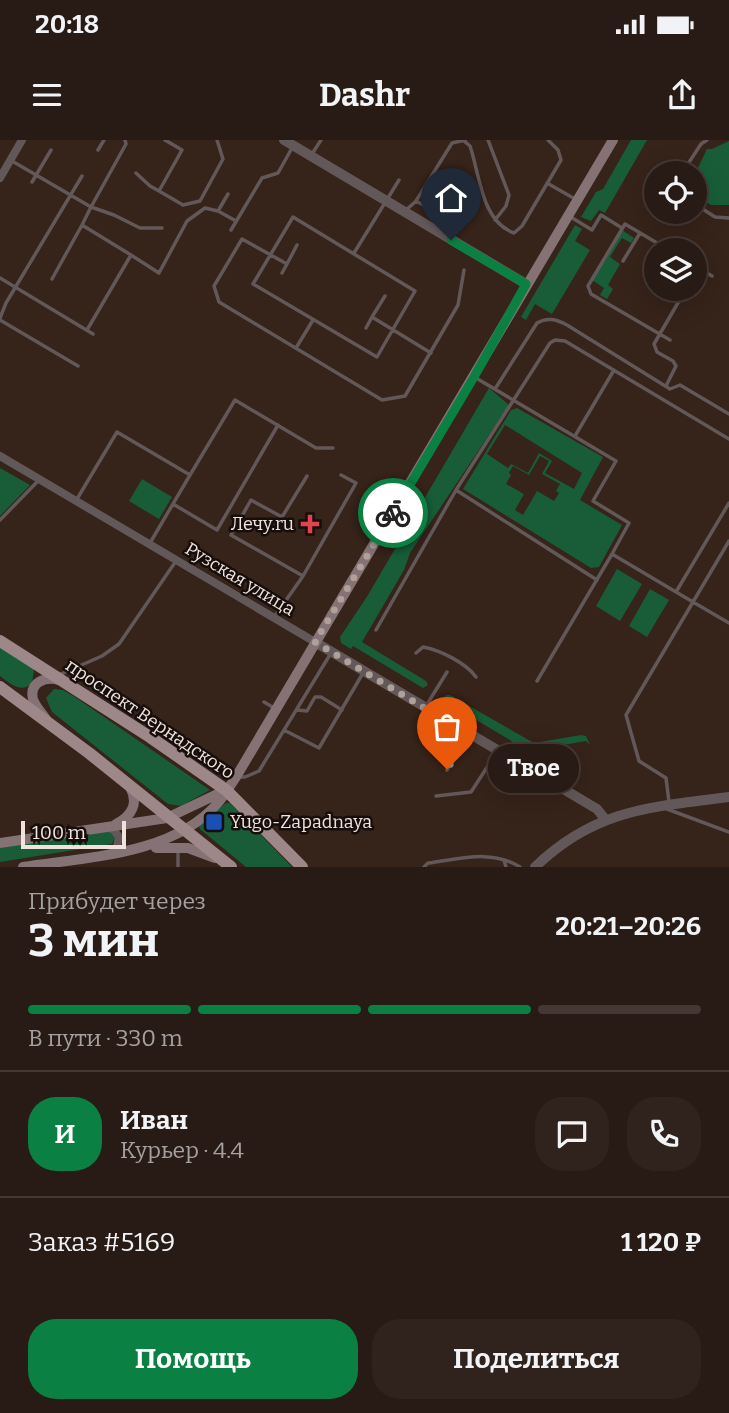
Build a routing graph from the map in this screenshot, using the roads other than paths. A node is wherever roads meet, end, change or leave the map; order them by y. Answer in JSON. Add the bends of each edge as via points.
{"nodes":[{"id":1,"x":22,"y":140,"type":"edge"},
{"id":2,"x":104,"y":140,"type":"edge"},
{"id":3,"x":125,"y":140,"type":"edge"},
{"id":4,"x":165,"y":140,"type":"edge"},
{"id":5,"x":217,"y":140,"type":"edge"},
{"id":6,"x":284,"y":140,"type":"edge"},
{"id":7,"x":321,"y":140,"type":"edge"},
{"id":8,"x":488,"y":140,"type":"edge"},
{"id":9,"x":548,"y":140,"type":"edge"},
{"id":10,"x":613,"y":140,"type":"edge"},
{"id":11,"x":707,"y":140,"type":"edge"},
{"id":12,"x":464,"y":141,"type":"edge"},
{"id":13,"x":293,"y":146,"type":"junction"},
{"id":14,"x":51,"y":150,"type":"dead end"},
{"id":15,"x":98,"y":150,"type":"dead end"},
{"id":16,"x":311,"y":156,"type":"junction"},
{"id":17,"x":10,"y":160,"type":"junction"},
{"id":18,"x":690,"y":161,"type":"edge"},
{"id":19,"x":136,"y":173,"type":"dead end"},
{"id":20,"x":1,"y":174,"type":"edge"},
{"id":21,"x":36,"y":175,"type":"junction"},
{"id":22,"x":82,"y":176,"type":"dead end"},
{"id":23,"x":399,"y":180,"type":"dead end"},
{"id":24,"x":32,"y":182,"type":"dead end"},
{"id":25,"x":547,"y":183,"type":"junction"},
{"id":26,"x":159,"y":191,"type":"junction"},
{"id":27,"x":228,"y":194,"type":"dead end"},
{"id":28,"x":71,"y":196,"type":"junction"},
{"id":29,"x":577,"y":200,"type":"junction"},
{"id":30,"x":386,"y":201,"type":"junction"},
{"id":31,"x":416,"y":201,"type":"junction"},
{"id":32,"x":92,"y":207,"type":"junction"},
{"id":33,"x":218,"y":211,"type":"junction"},
{"id":34,"x":404,"y":212,"type":"junction"},
{"id":35,"x":707,"y":212,"type":"edge"},
{"id":36,"x":568,"y":215,"type":"junction"},
{"id":37,"x":729,"y":218,"type":"edge"},
{"id":38,"x":495,"y":220,"type":"junction"},
{"id":39,"x":236,"y":222,"type":"junction"},
{"id":40,"x":82,"y":225,"type":"junction"},
{"id":41,"x":162,"y":228,"type":"dead end"},
{"id":42,"x":622,"y":228,"type":"junction"},
{"id":43,"x":231,"y":230,"type":"dead end"},
{"id":44,"x":640,"y":233,"type":"junction"},
{"id":45,"x":649,"y":238,"type":"edge"},
{"id":46,"x":451,"y":240,"type":"junction"},
{"id":47,"x":297,"y":246,"type":"dead end"},
{"id":48,"x":354,"y":253,"type":"junction"},
{"id":49,"x":271,"y":254,"type":"junction"},
{"id":50,"x":131,"y":255,"type":"junction"},
{"id":51,"x":623,"y":261,"type":"dead end"},
{"id":52,"x":287,"y":264,"type":"junction"},
{"id":53,"x":464,"y":270,"type":"dead end"},
{"id":54,"x":282,"y":273,"type":"dead end"},
{"id":55,"x":707,"y":273,"type":"edge"},
{"id":56,"x":712,"y":276,"type":"dead end"},
{"id":57,"x":0,"y":278,"type":"edge"},
{"id":58,"x":52,"y":279,"type":"dead end"},
{"id":59,"x":526,"y":284,"type":"junction"},
{"id":60,"x":16,"y":288,"type":"junction"},
{"id":61,"x":385,"y":296,"type":"dead end"},
{"id":62,"x":678,"y":301,"type":"edge"},
{"id":63,"x":372,"y":317,"type":"junction"},
{"id":64,"x":0,"y":319,"type":"edge"},
{"id":65,"x":313,"y":320,"type":"junction"},
{"id":66,"x":366,"y":328,"type":"dead end"},
{"id":67,"x":87,"y":330,"type":"junction"},
{"id":68,"x":392,"y":330,"type":"junction"},
{"id":69,"x":93,"y":334,"type":"dead end"},
{"id":70,"x":659,"y":334,"type":"junction"},
{"id":71,"x":670,"y":340,"type":"dead end"},
{"id":72,"x":296,"y":348,"type":"junction"},
{"id":73,"x":431,"y":353,"type":"junction"},
{"id":74,"x":78,"y":366,"type":"dead end"},
{"id":75,"x":614,"y":370,"type":"junction"},
{"id":76,"x":474,"y":377,"type":"junction"},
{"id":77,"x":666,"y":386,"type":"junction"},
{"id":78,"x":495,"y":389,"type":"junction"},
{"id":79,"x":513,"y":400,"type":"junction"},
{"id":80,"x":729,"y":414,"type":"edge"},
{"id":81,"x":278,"y":425,"type":"junction"},
{"id":82,"x":575,"y":436,"type":"junction"},
{"id":83,"x":729,"y":439,"type":"edge"},
{"id":84,"x":333,"y":448,"type":"dead end"},
{"id":85,"x":0,"y":456,"type":"edge"},
{"id":86,"x":190,"y":475,"type":"junction"},
{"id":87,"x":341,"y":475,"type":"dead end"},
{"id":88,"x":307,"y":476,"type":"dead end"},
{"id":89,"x":40,"y":479,"type":"junction"},
{"id":90,"x":456,"y":490,"type":"junction"},
{"id":91,"x":76,"y":501,"type":"junction"},
{"id":92,"x":729,"y":503,"type":"edge"},
{"id":93,"x":173,"y":504,"type":"junction"},
{"id":94,"x":0,"y":520,"type":"edge"},
{"id":95,"x":729,"y":541,"type":"edge"},
{"id":96,"x":149,"y":544,"type":"junction"},
{"id":97,"x":612,"y":554,"type":"junction"},
{"id":98,"x":177,"y":560,"type":"junction"},
{"id":99,"x":303,"y":576,"type":"junction"},
{"id":100,"x":597,"y":580,"type":"junction"},
{"id":101,"x":676,"y":592,"type":"junction"},
{"id":102,"x":693,"y":602,"type":"junction"},
{"id":103,"x":274,"y":618,"type":"junction"},
{"id":104,"x":729,"y":623,"type":"edge"},
{"id":105,"x":376,"y":630,"type":"dead end"},
{"id":106,"x":0,"y":641,"type":"edge"},
{"id":107,"x":315,"y":642,"type":"junction"},
{"id":108,"x":332,"y":652,"type":"junction"},
{"id":109,"x":416,"y":653,"type":"dead end"},
{"id":110,"x":364,"y":672,"type":"junction"},
{"id":111,"x":447,"y":672,"type":"dead end"},
{"id":112,"x":56,"y":676,"type":"junction"},
{"id":113,"x":476,"y":677,"type":"dead end"},
{"id":114,"x":537,"y":681,"type":"dead end"},
{"id":115,"x":71,"y":686,"type":"junction"},
{"id":116,"x":0,"y":687,"type":"edge"},
{"id":117,"x":264,"y":702,"type":"dead end"},
{"id":118,"x":425,"y":708,"type":"junction"},
{"id":119,"x":276,"y":710,"type":"junction"},
{"id":120,"x":296,"y":710,"type":"junction"},
{"id":121,"x":342,"y":710,"type":"junction"},
{"id":122,"x":49,"y":722,"type":"junction"},
{"id":123,"x":284,"y":730,"type":"junction"},
{"id":124,"x":469,"y":735,"type":"junction"},
{"id":125,"x":497,"y":752,"type":"junction"},
{"id":126,"x":447,"y":769,"type":"dead end"},
{"id":127,"x":236,"y":777,"type":"junction"},
{"id":128,"x":126,"y":782,"type":"junction"},
{"id":129,"x":226,"y":790,"type":"junction"},
{"id":130,"x":436,"y":796,"type":"dead end"},
{"id":131,"x":729,"y":797,"type":"edge"},
{"id":132,"x":670,"y":804,"type":"junction"},
{"id":133,"x":658,"y":806,"type":"junction"},
{"id":134,"x":170,"y":817,"type":"junction"},
{"id":135,"x":605,"y":819,"type":"junction"},
{"id":136,"x":109,"y":826,"type":"junction"},
{"id":137,"x":185,"y":830,"type":"junction"},
{"id":138,"x":729,"y":832,"type":"edge"},
{"id":139,"x":0,"y":843,"type":"edge"},
{"id":140,"x":178,"y":847,"type":"junction"},
{"id":141,"x":142,"y":848,"type":"junction"},
{"id":142,"x":111,"y":853,"type":"junction"},
{"id":143,"x":503,"y":860,"type":"junction"},
{"id":144,"x":228,"y":864,"type":"edge"},
{"id":145,"x":23,"y":867,"type":"edge"},
{"id":146,"x":178,"y":867,"type":"edge"},
{"id":147,"x":302,"y":867,"type":"edge"},
{"id":148,"x":424,"y":867,"type":"edge"},
{"id":149,"x":506,"y":867,"type":"edge"},
{"id":150,"x":520,"y":867,"type":"edge"},
{"id":151,"x":535,"y":867,"type":"edge"}],
"edges":[{"from":1,"to":17,"type":"street"},
{"from":2,"to":15,"type":"lane"},
{"from":3,"to":32,"type":"lane"},
{"from":4,"to":26,"type":"lane","via":[[182,150]]},
{"from":5,"to":26,"type":"lane","via":[[223,159],[200,201],[183,205]]},
{"from":6,"to":13,"type":"street"},
{"from":7,"to":16,"type":"lane"},
{"from":8,"to":38,"type":"lane","via":[[509,195]]},
{"from":9,"to":25,"type":"lane","via":[[561,160]]},
{"from":10,"to":29,"type":"main road"},
{"from":11,"to":18,"type":"lane"},
{"from":12,"to":31,"type":"lane","via":[[452,144]]},
{"from":12,"to":38,"type":"lane","via":[[470,146]]},
{"from":13,"to":16,"type":"street"},
{"from":13,"to":39,"type":"lane","via":[[278,173],[262,178]]},
{"from":14,"to":21,"type":"lane"},
{"from":16,"to":30,"type":"street"},
{"from":17,"to":20,"type":"street"},
{"from":17,"to":21,"type":"lane"},
{"from":19,"to":26,"type":"lane"},
{"from":21,"to":24,"type":"lane"},
{"from":21,"to":28,"type":"lane"},
{"from":22,"to":28,"type":"lane"},
{"from":23,"to":30,"type":"lane"},
{"from":25,"to":29,"type":"lane"},
{"from":25,"to":38,"type":"lane","via":[[514,233]]},
{"from":27,"to":33,"type":"lane"},
{"from":28,"to":32,"type":"lane"},
{"from":28,"to":60,"type":"lane"},
{"from":29,"to":36,"type":"main road"},
{"from":30,"to":34,"type":"street"},
{"from":30,"to":48,"type":"lane"},
{"from":31,"to":34,"type":"lane"},
{"from":31,"to":46,"type":"lane","via":[[452,221]]},
{"from":32,"to":40,"type":"lane"},
{"from":32,"to":41,"type":"lane","via":[[140,228]]},
{"from":33,"to":39,"type":"lane"},
{"from":33,"to":50,"type":"lane","via":[[205,208],[187,221],[159,273]]},
{"from":34,"to":46,"type":"street"},
{"from":35,"to":37,"type":"lane"},
{"from":36,"to":42,"type":"lane","via":[[592,230],[601,215]]},
{"from":36,"to":59,"type":"main road"},
{"from":39,"to":43,"type":"lane"},
{"from":40,"to":50,"type":"lane"},
{"from":40,"to":58,"type":"lane"},
{"from":42,"to":44,"type":"lane","via":[[625,224]]},
{"from":42,"to":70,"type":"lane","via":[[588,289]]},
{"from":44,"to":45,"type":"lane"},
{"from":44,"to":51,"type":"lane"},
{"from":46,"to":59,"type":"street"},
{"from":47,"to":52,"type":"lane"},
{"from":48,"to":49,"type":"lane","via":[[293,216]]},
{"from":48,"to":68,"type":"lane","via":[[415,291]]},
{"from":49,"to":52,"type":"lane"},
{"from":49,"to":65,"type":"lane","via":[[253,284]]},
{"from":49,"to":72,"type":"lane","via":[[242,239],[214,286],[219,302]]},
{"from":50,"to":67,"type":"lane"},
{"from":52,"to":54,"type":"lane"},
{"from":53,"to":73,"type":"lane","via":[[458,305]]},
{"from":55,"to":56,"type":"lane"},
{"from":57,"to":60,"type":"lane"},
{"from":59,"to":76,"type":"main road"},
{"from":60,"to":64,"type":"lane"},
{"from":60,"to":67,"type":"lane"},
{"from":61,"to":63,"type":"lane"},
{"from":62,"to":70,"type":"lane"},
{"from":63,"to":66,"type":"lane"},
{"from":63,"to":68,"type":"lane"},
{"from":64,"to":74,"type":"lane"},
{"from":65,"to":68,"type":"lane","via":[[377,357]]},
{"from":65,"to":72,"type":"lane"},
{"from":67,"to":69,"type":"lane"},
{"from":68,"to":73,"type":"lane"},
{"from":70,"to":71,"type":"lane"},
{"from":70,"to":77,"type":"lane","via":[[655,349],[677,366]]},
{"from":72,"to":73,"type":"lane","via":[[382,400],[405,396]]},
{"from":75,"to":79,"type":"lane","via":[[565,341],[555,340]]},
{"from":75,"to":82,"type":"lane"},
{"from":75,"to":83,"type":"lane"},
{"from":76,"to":78,"type":"lane"},
{"from":76,"to":107,"type":"main road"},
{"from":77,"to":78,"type":"lane","via":[[567,325],[544,319]]},
{"from":77,"to":80,"type":"lane","via":[[680,385]]},
{"from":78,"to":79,"type":"lane"},
{"from":79,"to":82,"type":"lane"},
{"from":79,"to":90,"type":"lane"},
{"from":81,"to":84,"type":"lane","via":[[316,448]]},
{"from":81,"to":86,"type":"lane","via":[[235,400]]},
{"from":81,"to":93,"type":"lane","via":[[217,530]]},
{"from":82,"to":97,"type":"lane","via":[[616,461],[593,501],[629,523]]},
{"from":85,"to":89,"type":"street","name":"Рузская улица"},
{"from":86,"to":91,"type":"lane","via":[[117,432]]},
{"from":86,"to":93,"type":"lane"},
{"from":87,"to":99,"type":"lane","via":[[356,483]]},
{"from":88,"to":99,"type":"lane","via":[[282,517],[251,500],[231,535]]},
{"from":89,"to":91,"type":"street","name":"Рузская улица"},
{"from":89,"to":94,"type":"lane"},
{"from":90,"to":100,"type":"lane"},
{"from":90,"to":105,"type":"lane"},
{"from":91,"to":96,"type":"street","name":"Рузская улица"},
{"from":92,"to":101,"type":"lane"},
{"from":93,"to":96,"type":"lane"},
{"from":95,"to":102,"type":"lane"},
{"from":96,"to":98,"type":"street","name":"Рузская улица"},
{"from":97,"to":100,"type":"lane"},
{"from":97,"to":101,"type":"lane"},
{"from":98,"to":103,"type":"street","name":"Рузская улица"},
{"from":98,"to":112,"type":"lane","via":[[119,645]]},
{"from":99,"to":103,"type":"lane"},
{"from":100,"to":114,"type":"lane"},
{"from":101,"to":102,"type":"lane"},
{"from":102,"to":104,"type":"lane"},
{"from":102,"to":132,"type":"lane","via":[[626,715],[639,761],[666,778]]},
{"from":103,"to":107,"type":"street","name":"Рузская улица"},
{"from":106,"to":112,"type":"main road","name":"проспект Вернадского"},
{"from":107,"to":108,"type":"street","name":"Рузская улица"},
{"from":107,"to":119,"type":"main road"},
{"from":108,"to":110,"type":"street","name":"Рузская улица"},
{"from":108,"to":120,"type":"lane"},
{"from":109,"to":113,"type":"lane","via":[[423,647],[435,650]]},
{"from":110,"to":118,"type":"street","name":"Рузская улица"},
{"from":110,"to":121,"type":"lane"},
{"from":111,"to":118,"type":"lane"},
{"from":112,"to":115,"type":"main road","name":"проспект Вернадского"},
{"from":115,"to":122,"type":"main road","via":[[50,678],[35,686],[34,703]]},
{"from":115,"to":129,"type":"main road","name":"проспект Вернадского"},
{"from":116,"to":122,"type":"main road"},
{"from":117,"to":119,"type":"lane"},
{"from":118,"to":124,"type":"street","name":"Рузская улица"},
{"from":119,"to":127,"type":"main road"},
{"from":120,"to":121,"type":"lane","via":[[307,711],[315,697],[321,697]]},
{"from":120,"to":123,"type":"lane"},
{"from":121,"to":123,"type":"lane","via":[[319,748]]},
{"from":122,"to":128,"type":"main road"},
{"from":123,"to":127,"type":"lane","via":[[259,771]]},
{"from":124,"to":125,"type":"street","name":"Рузская улица"},
{"from":124,"to":126,"type":"lane"},
{"from":125,"to":130,"type":"lane","via":[[471,792]]},
{"from":125,"to":135,"type":"street","name":"Рузская улица","via":[[597,809]]},
{"from":127,"to":129,"type":"main road"},
{"from":128,"to":134,"type":"main road"},
{"from":128,"to":136,"type":"main road","via":[[135,798],[133,808],[128,817]]},
{"from":129,"to":134,"type":"main road"},
{"from":129,"to":137,"type":"main road","via":[[219,803]]},
{"from":129,"to":147,"type":"main road","name":"проспект Вернадского"},
{"from":131,"to":132,"type":"street"},
{"from":132,"to":133,"type":"street"},
{"from":133,"to":135,"type":"street"},
{"from":133,"to":138,"type":"lane"},
{"from":134,"to":136,"type":"main road"},
{"from":134,"to":137,"type":"main road"},
{"from":135,"to":151,"type":"street","via":[[565,842]]},
{"from":136,"to":139,"type":"main road"},
{"from":136,"to":142,"type":"street","via":[[119,837]]},
{"from":137,"to":141,"type":"main road"},
{"from":137,"to":144,"type":"main road"},
{"from":140,"to":141,"type":"main road"},
{"from":140,"to":144,"type":"main road"},
{"from":140,"to":146,"type":"lane"},
{"from":141,"to":142,"type":"main road"},
{"from":142,"to":145,"type":"main road"},
{"from":143,"to":148,"type":"lane","via":[[485,855]]},
{"from":143,"to":149,"type":"lane"},
{"from":143,"to":150,"type":"lane"}]}
